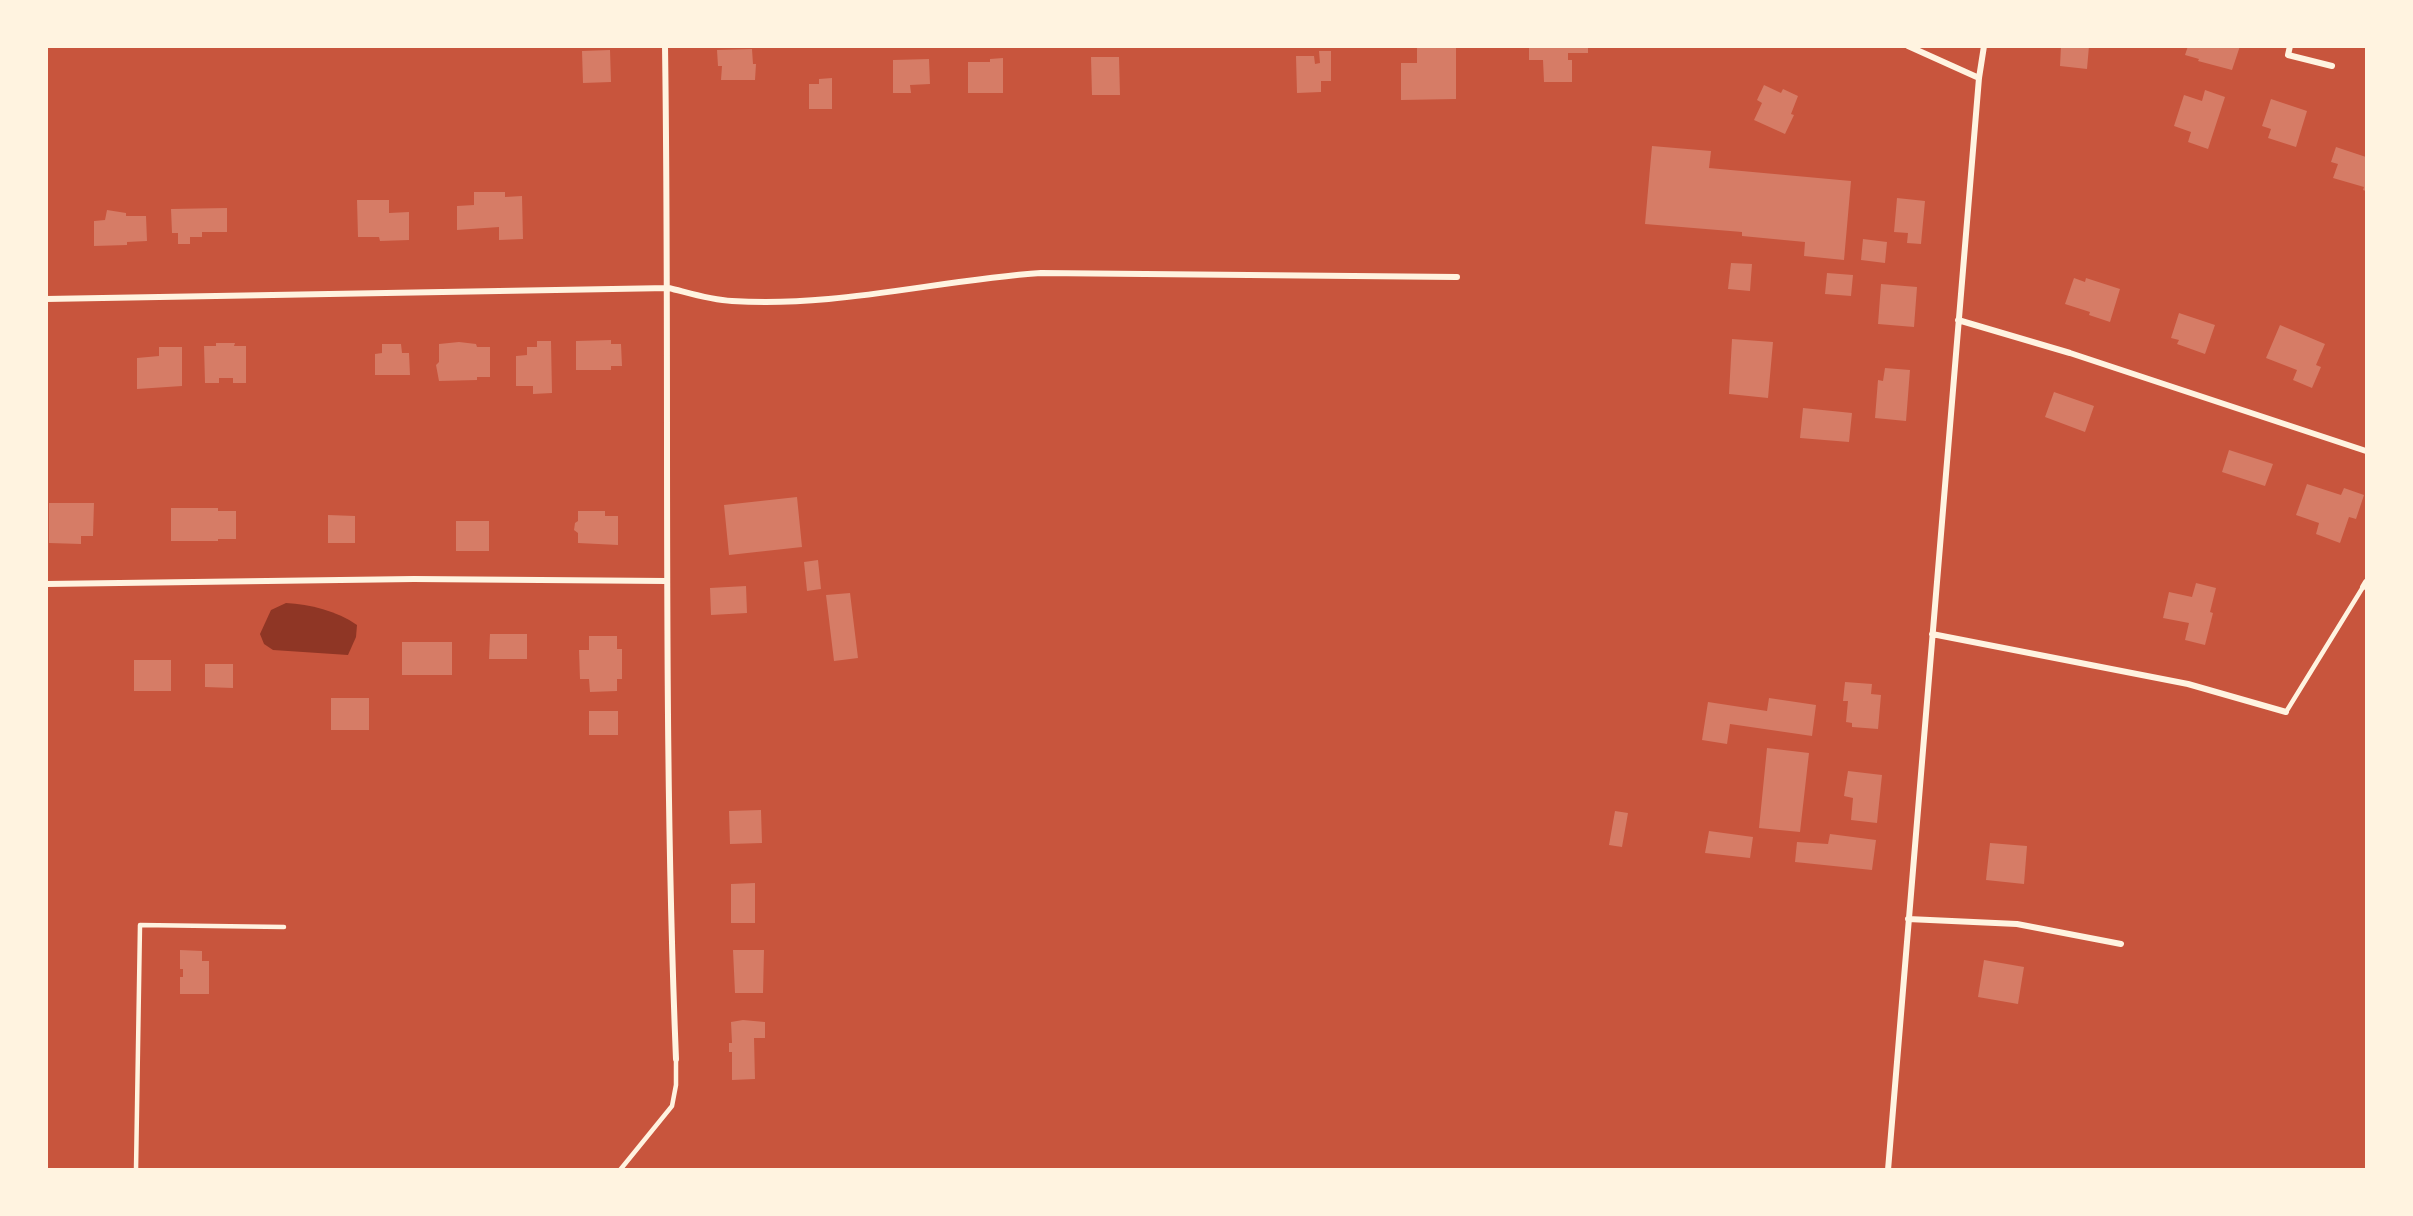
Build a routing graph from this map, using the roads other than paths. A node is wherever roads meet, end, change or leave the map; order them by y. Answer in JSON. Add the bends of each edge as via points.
{"nodes":[{"id":1,"x":665,"y":46,"type":"edge"},
{"id":2,"x":1908,"y":46,"type":"edge"},
{"id":3,"x":1984,"y":46,"type":"edge"},
{"id":4,"x":2290,"y":46,"type":"edge"},
{"id":5,"x":2331,"y":66,"type":"dead end"},
{"id":6,"x":1979,"y":78,"type":"junction"},
{"id":7,"x":1456,"y":277,"type":"dead end"},
{"id":8,"x":669,"y":288,"type":"junction"},
{"id":9,"x":46,"y":299,"type":"edge"},
{"id":10,"x":1958,"y":320,"type":"junction"},
{"id":11,"x":2367,"y":451,"type":"edge"},
{"id":12,"x":666,"y":581,"type":"junction"},
{"id":13,"x":46,"y":584,"type":"edge"},
{"id":14,"x":2365,"y":584,"type":"edge"},
{"id":15,"x":1932,"y":634,"type":"junction"},
{"id":16,"x":2286,"y":712,"type":"joint"},
{"id":17,"x":1908,"y":919,"type":"junction"},
{"id":18,"x":284,"y":927,"type":"dead end"},
{"id":19,"x":2121,"y":944,"type":"dead end"},
{"id":20,"x":676,"y":1059,"type":"joint"},
{"id":21,"x":136,"y":1170,"type":"edge"},
{"id":22,"x":620,"y":1170,"type":"edge"},
{"id":23,"x":1888,"y":1170,"type":"edge"}],
"edges":[{"from":1,"to":8,"type":"street"},
{"from":2,"to":6,"type":"street"},
{"from":3,"to":6,"type":"street"},
{"from":4,"to":5,"type":"street","via":[[2288,55]]},
{"from":6,"to":10,"type":"street"},
{"from":7,"to":8,"type":"street","via":[[1041,273],[834,300],[789,301],[730,301]]},
{"from":8,"to":9,"type":"street"},
{"from":8,"to":12,"type":"street"},
{"from":10,"to":11,"type":"street"},
{"from":10,"to":15,"type":"street"},
{"from":12,"to":13,"type":"street","via":[[414,579]]},
{"from":12,"to":20,"type":"street"},
{"from":14,"to":16,"type":"lane"},
{"from":15,"to":16,"type":"street","via":[[2188,684]]},
{"from":15,"to":17,"type":"street"},
{"from":17,"to":19,"type":"street","via":[[2017,924]]},
{"from":17,"to":23,"type":"street"},
{"from":18,"to":21,"type":"lane","via":[[141,926]]},
{"from":20,"to":22,"type":"lane","via":[[672,1106]]}]}
